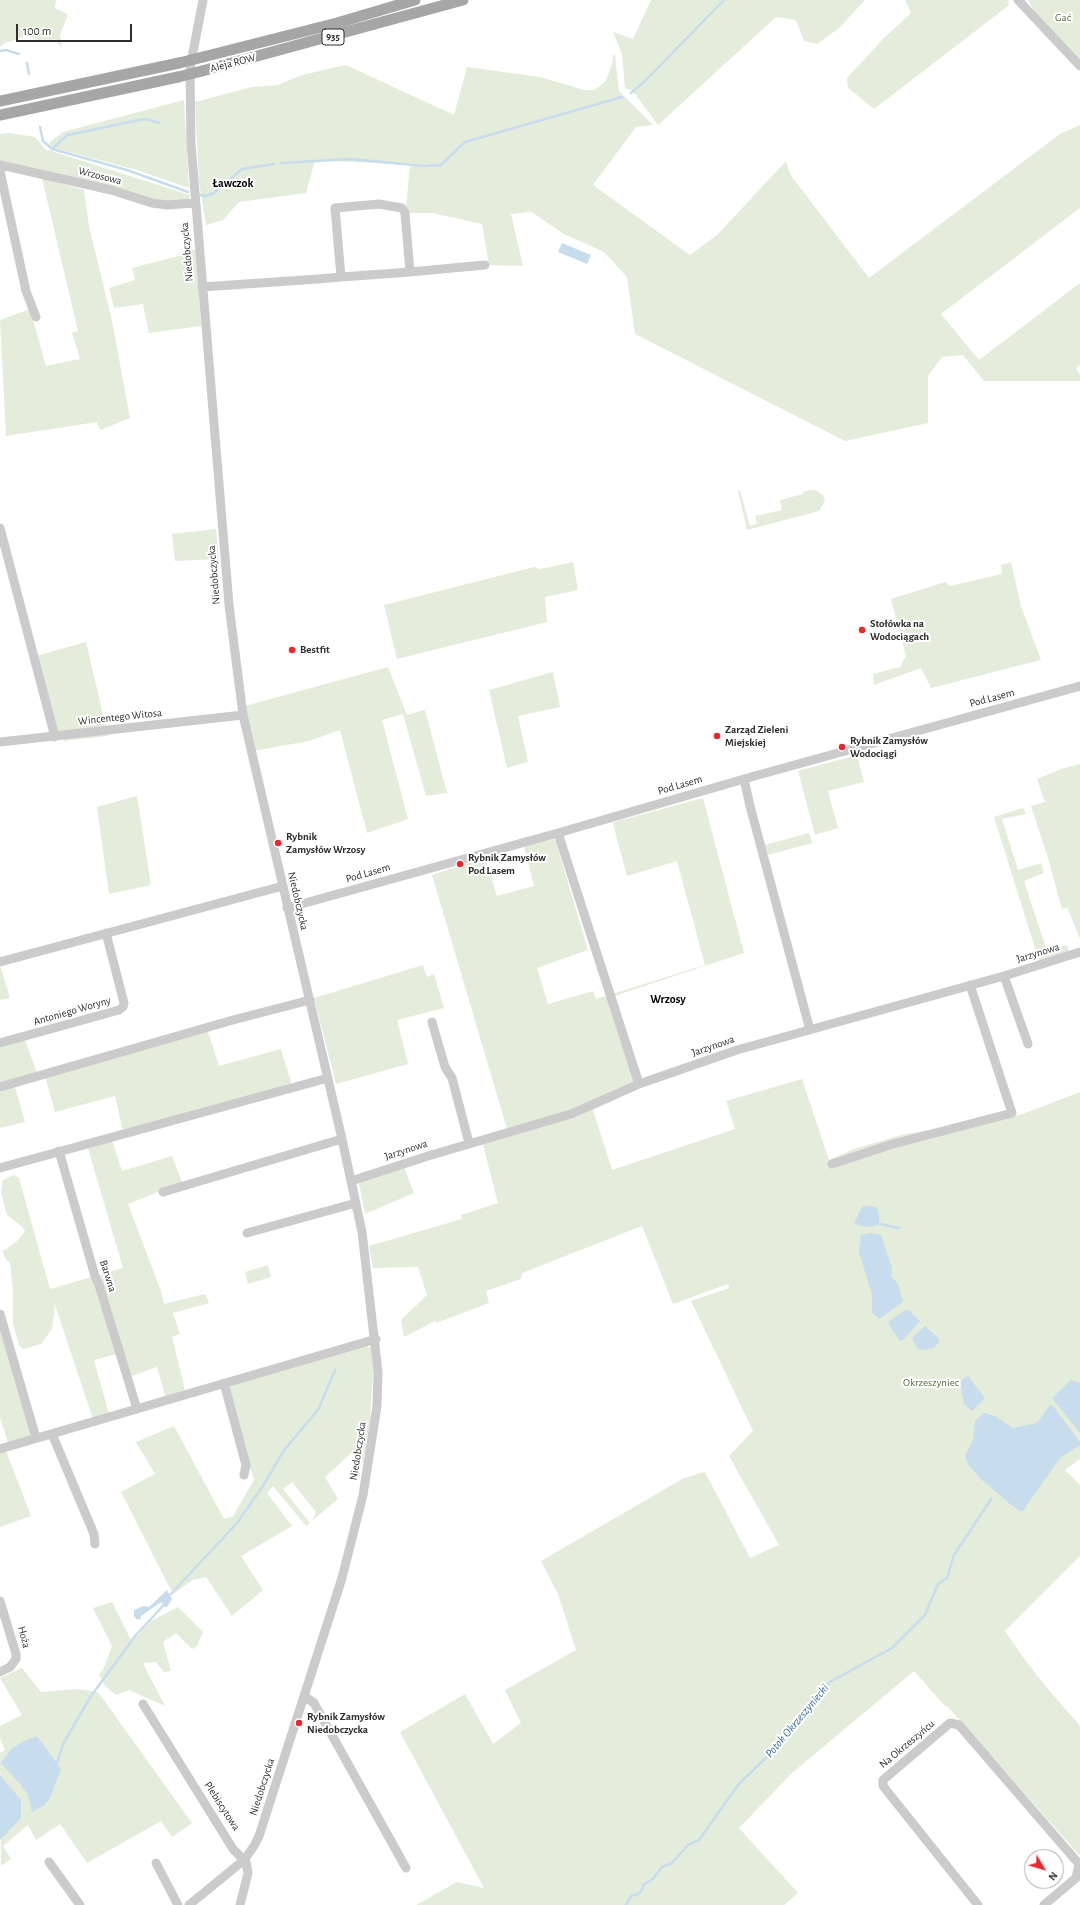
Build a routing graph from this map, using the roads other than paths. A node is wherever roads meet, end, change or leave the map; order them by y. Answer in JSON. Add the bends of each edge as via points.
{"nodes":[{"id":1,"x":203,"y":0,"type":"edge"},
{"id":2,"x":415,"y":0,"type":"edge"},
{"id":3,"x":463,"y":0,"type":"edge"},
{"id":4,"x":1018,"y":0,"type":"edge"},
{"id":5,"x":1080,"y":66,"type":"edge"},
{"id":6,"x":0,"y":101,"type":"edge"},
{"id":7,"x":0,"y":114,"type":"edge"},
{"id":8,"x":0,"y":165,"type":"edge"},
{"id":9,"x":0,"y":171,"type":"edge"},
{"id":10,"x":195,"y":203,"type":"junction"},
{"id":11,"x":485,"y":265,"type":"dead end"},
{"id":12,"x":410,"y":272,"type":"junction"},
{"id":13,"x":341,"y":277,"type":"junction"},
{"id":14,"x":202,"y":287,"type":"junction"},
{"id":15,"x":36,"y":317,"type":"dead end"},
{"id":16,"x":0,"y":528,"type":"edge"},
{"id":17,"x":1080,"y":686,"type":"edge"},
{"id":18,"x":242,"y":715,"type":"junction"},
{"id":19,"x":55,"y":737,"type":"junction"},
{"id":20,"x":0,"y":742,"type":"edge"},
{"id":21,"x":744,"y":778,"type":"junction"},
{"id":22,"x":558,"y":833,"type":"junction"},
{"id":23,"x":282,"y":886,"type":"junction"},
{"id":24,"x":287,"y":908,"type":"junction"},
{"id":25,"x":106,"y":933,"type":"junction"},
{"id":26,"x":1080,"y":952,"type":"edge"},
{"id":27,"x":0,"y":962,"type":"edge"},
{"id":28,"x":1004,"y":976,"type":"junction"},
{"id":29,"x":970,"y":985,"type":"junction"},
{"id":30,"x":310,"y":1000,"type":"junction"},
{"id":31,"x":432,"y":1022,"type":"dead end"},
{"id":32,"x":810,"y":1030,"type":"junction"},
{"id":33,"x":0,"y":1043,"type":"edge"},
{"id":34,"x":1028,"y":1044,"type":"dead end"},
{"id":35,"x":328,"y":1078,"type":"junction"},
{"id":36,"x":639,"y":1084,"type":"junction"},
{"id":37,"x":0,"y":1086,"type":"edge"},
{"id":38,"x":342,"y":1138,"type":"junction"},
{"id":39,"x":469,"y":1144,"type":"junction"},
{"id":40,"x":60,"y":1151,"type":"junction"},
{"id":41,"x":832,"y":1164,"type":"dead end"},
{"id":42,"x":0,"y":1168,"type":"edge"},
{"id":43,"x":352,"y":1181,"type":"junction"},
{"id":44,"x":162,"y":1192,"type":"dead end"},
{"id":45,"x":356,"y":1204,"type":"junction"},
{"id":46,"x":247,"y":1233,"type":"dead end"},
{"id":47,"x":0,"y":1314,"type":"edge"},
{"id":48,"x":376,"y":1339,"type":"junction"},
{"id":49,"x":224,"y":1383,"type":"junction"},
{"id":50,"x":137,"y":1409,"type":"junction"},
{"id":51,"x":52,"y":1434,"type":"junction"},
{"id":52,"x":36,"y":1438,"type":"junction"},
{"id":53,"x":0,"y":1449,"type":"edge"},
{"id":54,"x":244,"y":1475,"type":"dead end"},
{"id":55,"x":95,"y":1544,"type":"dead end"},
{"id":56,"x":0,"y":1601,"type":"edge"},
{"id":57,"x":0,"y":1672,"type":"edge"},
{"id":58,"x":304,"y":1696,"type":"junction"},
{"id":59,"x":143,"y":1704,"type":"dead end"},
{"id":60,"x":244,"y":1860,"type":"junction"},
{"id":61,"x":49,"y":1862,"type":"dead end"},
{"id":62,"x":156,"y":1863,"type":"dead end"},
{"id":63,"x":406,"y":1868,"type":"dead end"},
{"id":64,"x":80,"y":1905,"type":"edge"},
{"id":65,"x":178,"y":1905,"type":"edge"},
{"id":66,"x":189,"y":1905,"type":"edge"},
{"id":67,"x":240,"y":1905,"type":"edge"},
{"id":68,"x":978,"y":1905,"type":"edge"},
{"id":69,"x":1044,"y":1905,"type":"edge"}],
"edges":[{"from":1,"to":10,"type":"street","name":"Niedobczycka","via":[[190,68]]},
{"from":2,"to":6,"type":"main road","name":"Aleja ROW","number":"935","bridge":true,"via":[[204,57]]},
{"from":3,"to":7,"type":"main road","name":"Aleja ROW","number":"935","bridge":true,"via":[[178,77]]},
{"from":4,"to":5,"type":"street"},
{"from":8,"to":10,"type":"street","name":"Wrzosowa","via":[[111,190],[152,203]]},
{"from":9,"to":15,"type":"street","via":[[26,292]]},
{"from":10,"to":14,"type":"street","name":"Niedobczycka"},
{"from":11,"to":12,"type":"street"},
{"from":12,"to":13,"type":"street"},
{"from":12,"to":13,"type":"street","via":[[404,210],[390,204],[373,204],[335,208]]},
{"from":13,"to":14,"type":"street"},
{"from":14,"to":18,"type":"street","name":"Niedobczycka","via":[[229,605]]},
{"from":16,"to":19,"type":"street"},
{"from":17,"to":21,"type":"street","name":"Pod Lasem"},
{"from":18,"to":19,"type":"street","name":"Wincentego Witosa"},
{"from":18,"to":23,"type":"street","name":"Niedobczycka"},
{"from":19,"to":20,"type":"street","name":"Wincentego Witosa"},
{"from":21,"to":22,"type":"street","name":"Pod Lasem"},
{"from":21,"to":32,"type":"street"},
{"from":22,"to":24,"type":"street","name":"Pod Lasem"},
{"from":22,"to":36,"type":"street"},
{"from":23,"to":24,"type":"street","name":"Niedobczycka"},
{"from":23,"to":25,"type":"street"},
{"from":24,"to":30,"type":"street","name":"Niedobczycka"},
{"from":25,"to":27,"type":"street"},
{"from":25,"to":33,"type":"street","name":"Antoniego Woryny","via":[[123,1007]]},
{"from":26,"to":28,"type":"street","name":"Jarzynowa"},
{"from":28,"to":29,"type":"street","name":"Jarzynowa"},
{"from":28,"to":34,"type":"street"},
{"from":29,"to":32,"type":"street","name":"Jarzynowa"},
{"from":29,"to":41,"type":"street","via":[[1012,1113],[893,1144]]},
{"from":30,"to":35,"type":"street","name":"Niedobczycka"},
{"from":30,"to":37,"type":"street"},
{"from":31,"to":39,"type":"street","via":[[452,1078]]},
{"from":32,"to":36,"type":"street","name":"Jarzynowa","via":[[738,1050]]},
{"from":35,"to":38,"type":"street","name":"Niedobczycka"},
{"from":35,"to":40,"type":"street"},
{"from":36,"to":39,"type":"street","name":"Jarzynowa","via":[[571,1114]]},
{"from":38,"to":43,"type":"street","name":"Niedobczycka"},
{"from":38,"to":44,"type":"street"},
{"from":39,"to":43,"type":"street","name":"Jarzynowa"},
{"from":40,"to":42,"type":"street"},
{"from":40,"to":50,"type":"street","name":"Barwna","via":[[95,1276]]},
{"from":43,"to":45,"type":"street","name":"Niedobczycka"},
{"from":45,"to":46,"type":"street"},
{"from":45,"to":48,"type":"street","name":"Niedobczycka"},
{"from":47,"to":52,"type":"street"},
{"from":48,"to":49,"type":"street"},
{"from":48,"to":58,"type":"street","name":"Niedobczycka","via":[[377,1406],[363,1495],[342,1578]]},
{"from":49,"to":50,"type":"street"},
{"from":49,"to":54,"type":"street","via":[[246,1465]]},
{"from":50,"to":51,"type":"street"},
{"from":51,"to":52,"type":"street"},
{"from":51,"to":55,"type":"street","via":[[94,1534]]},
{"from":52,"to":53,"type":"street"},
{"from":56,"to":57,"type":"street","name":"Hoża","via":[[16,1654],[16,1659],[10,1667]]},
{"from":58,"to":60,"type":"street","name":"Niedobczycka","via":[[259,1836]]},
{"from":58,"to":63,"type":"street","via":[[314,1703]]},
{"from":59,"to":60,"type":"street","name":"Plebiscytowa","via":[[234,1849]]},
{"from":60,"to":66,"type":"street"},
{"from":60,"to":67,"type":"street","via":[[248,1870]]},
{"from":61,"to":64,"type":"street"},
{"from":62,"to":65,"type":"street"},
{"from":68,"to":69,"type":"street","name":"Na Okrzeszyńcu","via":[[883,1786],[883,1780],[950,1723],[959,1725],[1079,1864],[1076,1878]]}]}
